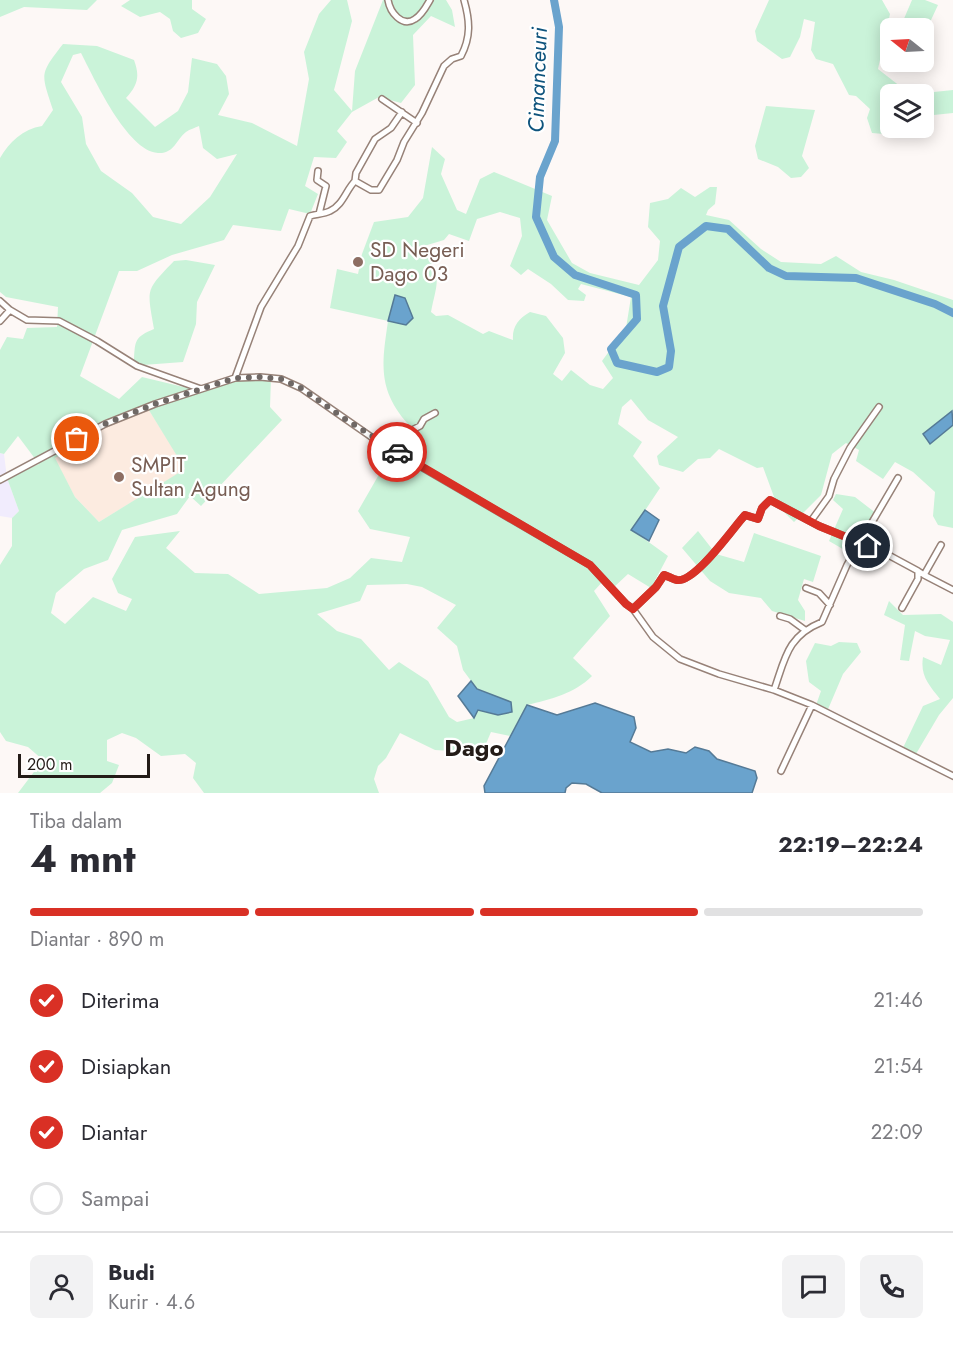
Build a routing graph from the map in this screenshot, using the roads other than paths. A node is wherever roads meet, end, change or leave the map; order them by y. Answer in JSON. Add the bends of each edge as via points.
{"nodes":[{"id":1,"x":388,"y":0,"type":"edge"},
{"id":2,"x":430,"y":0,"type":"edge"},
{"id":3,"x":464,"y":0,"type":"edge"},
{"id":4,"x":381,"y":99,"type":"dead end"},
{"id":5,"x":402,"y":112,"type":"junction"},
{"id":6,"x":417,"y":123,"type":"junction"},
{"id":7,"x":318,"y":171,"type":"dead end"},
{"id":8,"x":356,"y":181,"type":"junction"},
{"id":9,"x":318,"y":214,"type":"junction"},
{"id":10,"x":0,"y":301,"type":"edge"},
{"id":11,"x":9,"y":310,"type":"junction"},
{"id":12,"x":0,"y":321,"type":"edge"},
{"id":13,"x":235,"y":378,"type":"junction"},
{"id":14,"x":203,"y":389,"type":"junction"},
{"id":15,"x":879,"y":406,"type":"dead end"},
{"id":16,"x":435,"y":413,"type":"dead end"},
{"id":17,"x":397,"y":452,"type":"junction"},
{"id":18,"x":898,"y":478,"type":"dead end"},
{"id":19,"x":0,"y":480,"type":"edge"},
{"id":20,"x":811,"y":520,"type":"junction"},
{"id":21,"x":860,"y":543,"type":"junction"},
{"id":22,"x":941,"y":544,"type":"dead end"},
{"id":23,"x":918,"y":571,"type":"junction"},
{"id":24,"x":924,"y":574,"type":"junction"},
{"id":25,"x":806,"y":588,"type":"dead end"},
{"id":26,"x":953,"y":590,"type":"edge"},
{"id":27,"x":830,"y":605,"type":"junction"},
{"id":28,"x":902,"y":608,"type":"dead end"},
{"id":29,"x":633,"y":609,"type":"junction"},
{"id":30,"x":780,"y":616,"type":"dead end"},
{"id":31,"x":805,"y":630,"type":"junction"},
{"id":32,"x":774,"y":690,"type":"junction"},
{"id":33,"x":812,"y":705,"type":"junction"},
{"id":34,"x":781,"y":771,"type":"dead end"},
{"id":35,"x":953,"y":776,"type":"edge"}],
"edges":[{"from":1,"to":2,"type":"street","via":[[396,16],[412,22]]},
{"from":3,"to":6,"type":"street","via":[[469,21],[467,44],[461,56],[444,66]]},
{"from":4,"to":5,"type":"street"},
{"from":5,"to":6,"type":"street"},
{"from":5,"to":8,"type":"street","via":[[391,128],[375,139],[356,173]]},
{"from":6,"to":8,"type":"street","via":[[379,190]]},
{"from":7,"to":9,"type":"street","via":[[317,180],[326,186]]},
{"from":8,"to":9,"type":"street","via":[[332,211]]},
{"from":9,"to":13,"type":"street","via":[[310,216],[298,246],[261,307]]},
{"from":10,"to":11,"type":"street"},
{"from":11,"to":12,"type":"street"},
{"from":11,"to":14,"type":"street","via":[[27,320],[59,321],[137,366]]},
{"from":13,"to":14,"type":"street"},
{"from":13,"to":17,"type":"street","via":[[260,377],[292,383]]},
{"from":14,"to":19,"type":"street","via":[[105,424]]},
{"from":15,"to":20,"type":"street","via":[[850,448],[829,496]]},
{"from":16,"to":17,"type":"street","via":[[408,432]]},
{"from":17,"to":29,"type":"street","via":[[590,565]]},
{"from":18,"to":21,"type":"street"},
{"from":20,"to":21,"type":"street"},
{"from":20,"to":29,"type":"street","via":[[770,500],[758,519],[745,515],[701,567],[682,579],[664,575]]},
{"from":21,"to":23,"type":"street"},
{"from":21,"to":27,"type":"street"},
{"from":22,"to":24,"type":"street"},
{"from":23,"to":24,"type":"street"},
{"from":23,"to":28,"type":"street","via":[[918,579]]},
{"from":24,"to":26,"type":"street"},
{"from":25,"to":27,"type":"street","via":[[819,593]]},
{"from":27,"to":31,"type":"street","via":[[822,622]]},
{"from":29,"to":32,"type":"street","via":[[653,637],[680,659]]},
{"from":30,"to":31,"type":"street"},
{"from":31,"to":32,"type":"street","via":[[789,649]]},
{"from":32,"to":33,"type":"street"},
{"from":33,"to":34,"type":"street"},
{"from":33,"to":35,"type":"street"}]}
